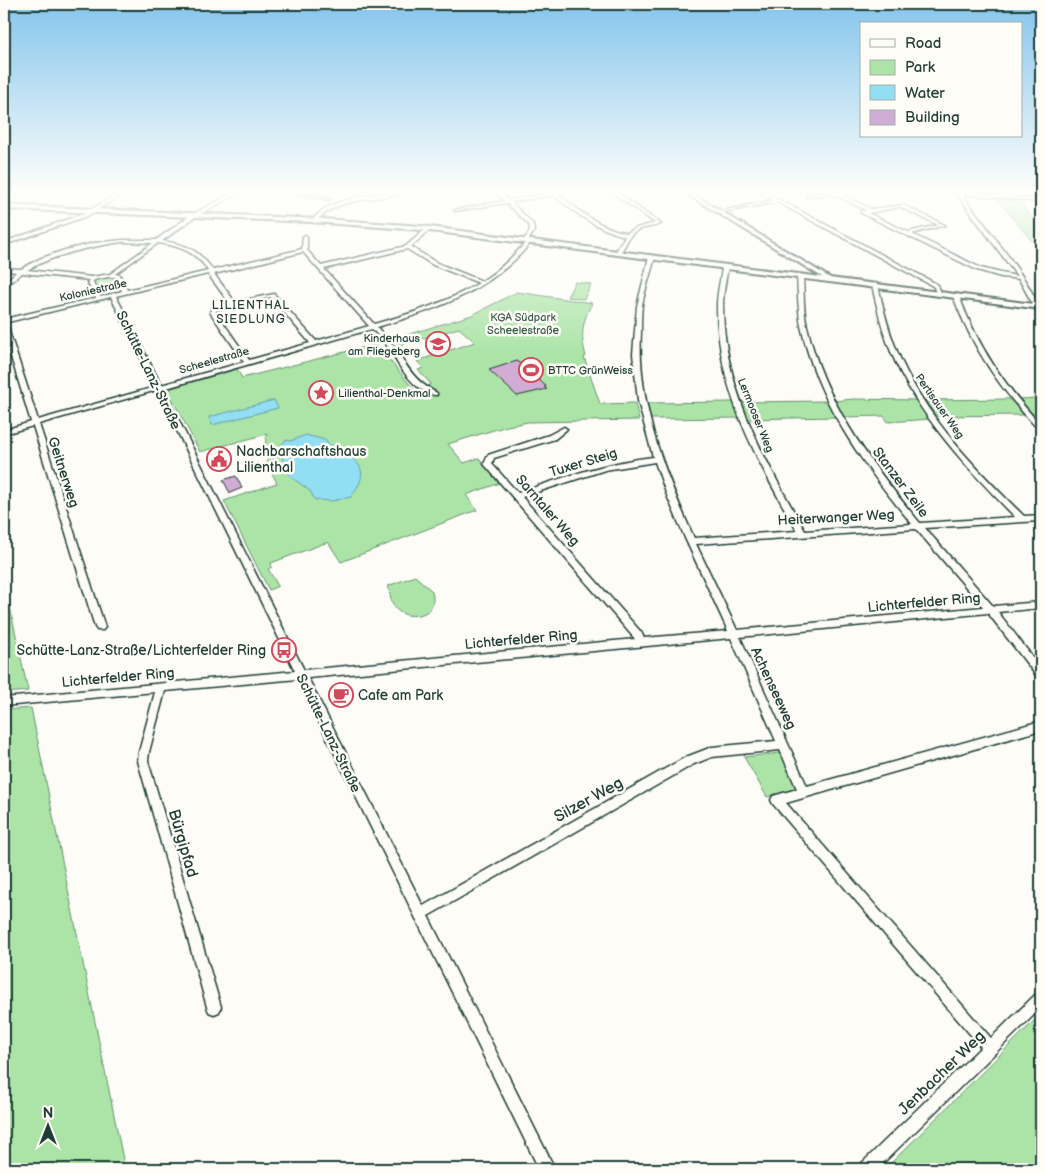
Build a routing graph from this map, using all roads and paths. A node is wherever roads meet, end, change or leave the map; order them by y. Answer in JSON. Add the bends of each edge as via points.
{"nodes":[{"id":1,"x":91,"y":246,"type":"edge"},
{"id":2,"x":153,"y":246,"type":"edge"},
{"id":3,"x":178,"y":246,"type":"edge"},
{"id":4,"x":304,"y":246,"type":"edge"},
{"id":5,"x":410,"y":246,"type":"edge"},
{"id":6,"x":524,"y":246,"type":"edge"},
{"id":7,"x":563,"y":246,"type":"edge"},
{"id":8,"x":622,"y":246,"type":"edge"},
{"id":9,"x":776,"y":246,"type":"edge"},
{"id":10,"x":861,"y":246,"type":"edge"},
{"id":11,"x":930,"y":246,"type":"edge"},
{"id":12,"x":998,"y":246,"type":"edge"},
{"id":13,"x":408,"y":248,"type":"junction"},
{"id":14,"x":304,"y":250,"type":"junction"},
{"id":15,"x":618,"y":253,"type":"junction"},
{"id":16,"x":652,"y":257,"type":"junction"},
{"id":17,"x":726,"y":266,"type":"junction"},
{"id":18,"x":320,"y":268,"type":"junction"},
{"id":19,"x":4,"y":269,"type":"edge"},
{"id":20,"x":20,"y":271,"type":"junction"},
{"id":21,"x":211,"y":272,"type":"junction"},
{"id":22,"x":112,"y":274,"type":"junction"},
{"id":23,"x":800,"y":276,"type":"junction"},
{"id":24,"x":1022,"y":278,"type":"junction"},
{"id":25,"x":92,"y":279,"type":"junction"},
{"id":26,"x":829,"y":280,"type":"junction"},
{"id":27,"x":483,"y":283,"type":"junction"},
{"id":28,"x":4,"y":285,"type":"edge"},
{"id":29,"x":875,"y":286,"type":"junction"},
{"id":30,"x":125,"y":292,"type":"junction"},
{"id":31,"x":938,"y":293,"type":"junction"},
{"id":32,"x":112,"y":295,"type":"junction"},
{"id":33,"x":956,"y":296,"type":"junction"},
{"id":34,"x":99,"y":298,"type":"junction"},
{"id":35,"x":233,"y":304,"type":"junction"},
{"id":36,"x":1039,"y":306,"type":"edge"},
{"id":37,"x":1041,"y":314,"type":"edge"},
{"id":38,"x":4,"y":323,"type":"edge"},
{"id":39,"x":373,"y":326,"type":"junction"},
{"id":40,"x":314,"y":343,"type":"junction"},
{"id":41,"x":247,"y":362,"type":"junction"},
{"id":42,"x":158,"y":388,"type":"junction"},
{"id":43,"x":435,"y":394,"type":"dead end"},
{"id":44,"x":35,"y":423,"type":"junction"},
{"id":45,"x":564,"y":429,"type":"dead end"},
{"id":46,"x":1041,"y":429,"type":"edge"},
{"id":47,"x":4,"y":432,"type":"edge"},
{"id":48,"x":657,"y":459,"type":"junction"},
{"id":49,"x":518,"y":496,"type":"junction"},
{"id":50,"x":1041,"y":518,"type":"edge"},
{"id":51,"x":1022,"y":519,"type":"junction"},
{"id":52,"x":916,"y":526,"type":"junction"},
{"id":53,"x":802,"y":533,"type":"junction"},
{"id":54,"x":692,"y":540,"type":"junction"},
{"id":55,"x":1041,"y":605,"type":"edge"},
{"id":56,"x":991,"y":610,"type":"junction"},
{"id":57,"x":100,"y":628,"type":"dead end"},
{"id":58,"x":734,"y":633,"type":"junction"},
{"id":59,"x":641,"y":642,"type":"junction"},
{"id":60,"x":300,"y":673,"type":"junction"},
{"id":61,"x":1041,"y":675,"type":"edge"},
{"id":62,"x":161,"y":686,"type":"junction"},
{"id":63,"x":4,"y":702,"type":"edge"},
{"id":64,"x":1041,"y":725,"type":"edge"},
{"id":65,"x":784,"y":745,"type":"junction"},
{"id":66,"x":804,"y":792,"type":"junction"},
{"id":67,"x":420,"y":914,"type":"junction"},
{"id":68,"x":1041,"y":999,"type":"edge"},
{"id":69,"x":214,"y":1007,"type":"dead end"},
{"id":70,"x":991,"y":1048,"type":"junction"},
{"id":71,"x":547,"y":1169,"type":"edge"},
{"id":72,"x":866,"y":1169,"type":"edge"}],
"edges":[{"from":1,"to":20,"type":"street","via":[[56,255]]},
{"from":2,"to":22,"type":"street"},
{"from":3,"to":21,"type":"street","via":[[193,251]]},
{"from":4,"to":14,"type":"street"},
{"from":5,"to":13,"type":"street"},
{"from":6,"to":27,"type":"street","name":"Scheelestraße","via":[[513,261]]},
{"from":7,"to":15,"type":"main road"},
{"from":8,"to":15,"type":"street"},
{"from":9,"to":26,"type":"street"},
{"from":10,"to":31,"type":"street","via":[[936,286]]},
{"from":11,"to":24,"type":"street","via":[[979,269]]},
{"from":12,"to":24,"type":"street"},
{"from":13,"to":18,"type":"street"},
{"from":13,"to":27,"type":"street","via":[[435,264]]},
{"from":14,"to":18,"type":"street"},
{"from":14,"to":21,"type":"street","name":"Koloniestraße"},
{"from":15,"to":16,"type":"main road"},
{"from":16,"to":17,"type":"main road"},
{"from":16,"to":48,"type":"street","name":"Achenseeweg","via":[[638,304],[635,340],[643,416]]},
{"from":17,"to":23,"type":"main road"},
{"from":17,"to":53,"type":"street","name":"Lermooser Weg","via":[[719,318],[722,350],[730,380],[765,466]]},
{"from":18,"to":39,"type":"street"},
{"from":19,"to":20,"type":"street"},
{"from":20,"to":25,"type":"street"},
{"from":20,"to":28,"type":"street"},
{"from":21,"to":30,"type":"street","name":"Koloniestraße"},
{"from":21,"to":35,"type":"street"},
{"from":22,"to":25,"type":"street"},
{"from":22,"to":30,"type":"street","via":[[118,276]]},
{"from":23,"to":26,"type":"main road"},
{"from":23,"to":52,"type":"street","name":"Stanzer Zeile","via":[[804,328],[831,401],[864,457]]},
{"from":24,"to":36,"type":"street"},
{"from":25,"to":34,"type":"street","via":[[90,282]]},
{"from":26,"to":29,"type":"main road"},
{"from":27,"to":39,"type":"street","name":"Scheelestraße","via":[[440,305]]},
{"from":29,"to":31,"type":"main road"},
{"from":29,"to":51,"type":"street","name":"Pertisauer Weg","via":[[888,339],[914,388],[964,456]]},
{"from":30,"to":32,"type":"street","name":"Koloniestraße"},
{"from":31,"to":33,"type":"main road"},
{"from":32,"to":34,"type":"street","name":"Koloniestraße"},
{"from":32,"to":42,"type":"street","name":"Schütte-Lanz-Straße"},
{"from":33,"to":36,"type":"main road"},
{"from":33,"to":46,"type":"street","via":[[966,325],[983,356],[1005,389]]},
{"from":34,"to":38,"type":"street","name":"Koloniestraße"},
{"from":35,"to":40,"type":"street","via":[[275,296]]},
{"from":35,"to":41,"type":"street","via":[[213,311]]},
{"from":36,"to":37,"type":"street"},
{"from":38,"to":44,"type":"street","name":"Geitnerweg"},
{"from":39,"to":40,"type":"street","name":"Scheelestraße"},
{"from":39,"to":43,"type":"street","via":[[414,378],[425,390]]},
{"from":40,"to":41,"type":"street","name":"Scheelestraße"},
{"from":41,"to":42,"type":"street","name":"Scheelestraße"},
{"from":42,"to":44,"type":"street","name":"Scheelestraße"},
{"from":42,"to":60,"type":"street","name":"Schütte-Lanz-Straße"},
{"from":44,"to":47,"type":"street","name":"Scheelestraße"},
{"from":44,"to":57,"type":"street","name":"Geitnerweg"},
{"from":45,"to":49,"type":"street","name":"Sarntaler Weg","via":[[552,437],[489,459],[488,464]]},
{"from":48,"to":49,"type":"street","name":"Tuxer Steig","via":[[596,469]]},
{"from":48,"to":54,"type":"street","name":"Achenseeweg"},
{"from":49,"to":59,"type":"street","name":"Sarntaler Weg"},
{"from":50,"to":51,"type":"street","name":"Heiterwanger Weg"},
{"from":51,"to":52,"type":"street","name":"Heiterwanger Weg"},
{"from":52,"to":53,"type":"street","name":"Heiterwanger Weg"},
{"from":52,"to":56,"type":"street","name":"Stanzer Zeile"},
{"from":53,"to":54,"type":"street","name":"Heiterwanger Weg"},
{"from":54,"to":58,"type":"street","name":"Achenseeweg"},
{"from":55,"to":56,"type":"street","name":"Lichterfelder Ring"},
{"from":56,"to":58,"type":"street","name":"Lichterfelder Ring"},
{"from":56,"to":61,"type":"street","name":"Stanzer Zeile"},
{"from":58,"to":59,"type":"street","name":"Lichterfelder Ring"},
{"from":58,"to":65,"type":"street","name":"Achenseeweg"},
{"from":59,"to":60,"type":"street","name":"Lichterfelder Ring"},
{"from":60,"to":62,"type":"street","name":"Lichterfelder Ring"},
{"from":60,"to":67,"type":"street","name":"Schütte-Lanz-Straße"},
{"from":62,"to":63,"type":"street","name":"Lichterfelder Ring"},
{"from":62,"to":69,"type":"street","name":"Bürgipfad","via":[[143,761]]},
{"from":64,"to":66,"type":"street"},
{"from":65,"to":66,"type":"street","name":"Achenseeweg"},
{"from":65,"to":67,"type":"street","name":"Silzer Weg","via":[[712,752],[690,760]]},
{"from":66,"to":70,"type":"street","via":[[777,800]]},
{"from":67,"to":71,"type":"street","name":"Schütte-Lanz-Straße"},
{"from":68,"to":70,"type":"street","name":"Jenbacher Weg"},
{"from":70,"to":72,"type":"street","name":"Jenbacher Weg"}]}
